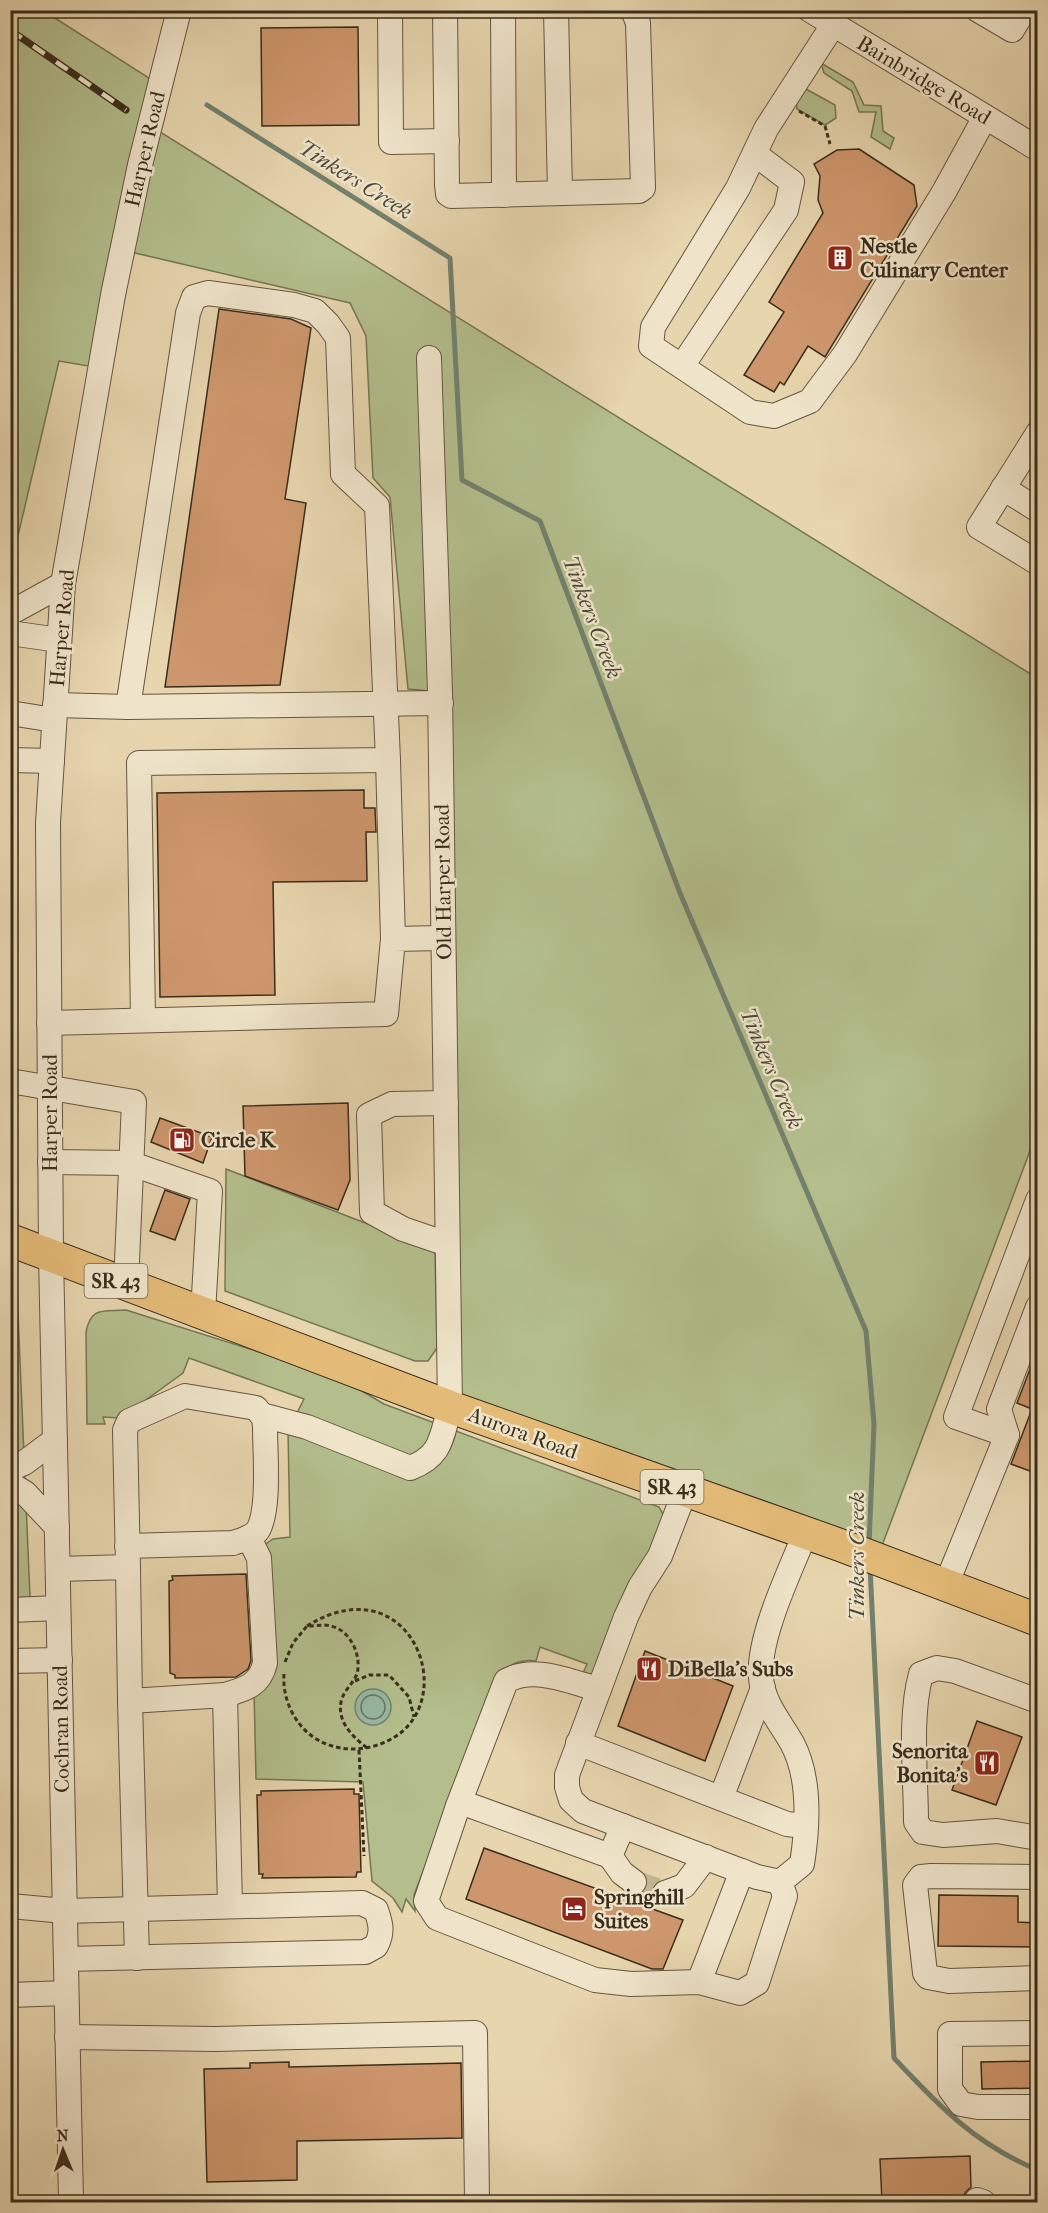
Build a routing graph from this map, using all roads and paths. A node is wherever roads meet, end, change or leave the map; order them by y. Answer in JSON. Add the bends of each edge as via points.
{"nodes":[{"id":1,"x":179,"y":10,"type":"edge"},
{"id":2,"x":390,"y":10,"type":"edge"},
{"id":3,"x":446,"y":10,"type":"edge"},
{"id":4,"x":503,"y":10,"type":"edge"},
{"id":5,"x":556,"y":10,"type":"edge"},
{"id":6,"x":633,"y":10,"type":"edge"},
{"id":7,"x":810,"y":10,"type":"edge"},
{"id":8,"x":1024,"y":10,"type":"edge"},
{"id":9,"x":979,"y":11,"type":"edge"},
{"id":10,"x":833,"y":25,"type":"junction"},
{"id":11,"x":985,"y":117,"type":"junction"},
{"id":12,"x":447,"y":141,"type":"junction"},
{"id":13,"x":1038,"y":149,"type":"edge"},
{"id":14,"x":755,"y":154,"type":"junction"},
{"id":15,"x":560,"y":193,"type":"junction"},
{"id":16,"x":504,"y":195,"type":"junction"},
{"id":17,"x":429,"y":358,"type":"dead end"},
{"id":18,"x":682,"y":366,"type":"junction"},
{"id":19,"x":1038,"y":433,"type":"edge"},
{"id":20,"x":1003,"y":488,"type":"junction"},
{"id":21,"x":1038,"y":510,"type":"edge"},
{"id":22,"x":1038,"y":563,"type":"edge"},
{"id":23,"x":63,"y":584,"type":"junction"},
{"id":24,"x":10,"y":613,"type":"edge"},
{"id":25,"x":10,"y":633,"type":"edge"},
{"id":26,"x":59,"y":640,"type":"junction"},
{"id":27,"x":386,"y":702,"type":"junction"},
{"id":28,"x":441,"y":703,"type":"junction"},
{"id":29,"x":128,"y":707,"type":"junction"},
{"id":30,"x":10,"y":713,"type":"edge"},
{"id":31,"x":55,"y":713,"type":"junction"},
{"id":32,"x":10,"y":760,"type":"edge"},
{"id":33,"x":388,"y":760,"type":"junction"},
{"id":34,"x":52,"y":761,"type":"junction"},
{"id":35,"x":444,"y":938,"type":"junction"},
{"id":36,"x":393,"y":939,"type":"junction"},
{"id":37,"x":143,"y":1019,"type":"junction"},
{"id":38,"x":49,"y":1023,"type":"junction"},
{"id":39,"x":10,"y":1081,"type":"edge"},
{"id":40,"x":50,"y":1087,"type":"junction"},
{"id":41,"x":446,"y":1103,"type":"junction"},
{"id":42,"x":50,"y":1162,"type":"junction"},
{"id":43,"x":129,"y":1163,"type":"junction"},
{"id":44,"x":1038,"y":1200,"type":"edge"},
{"id":45,"x":10,"y":1240,"type":"edge"},
{"id":46,"x":447,"y":1244,"type":"junction"},
{"id":47,"x":51,"y":1256,"type":"junction"},
{"id":48,"x":126,"y":1284,"type":"junction"},
{"id":49,"x":1038,"y":1307,"type":"edge"},
{"id":50,"x":203,"y":1313,"type":"junction"},
{"id":51,"x":450,"y":1407,"type":"junction"},
{"id":52,"x":262,"y":1415,"type":"junction"},
{"id":53,"x":1007,"y":1435,"type":"junction"},
{"id":54,"x":55,"y":1440,"type":"junction"},
{"id":55,"x":10,"y":1468,"type":"edge"},
{"id":56,"x":10,"y":1484,"type":"edge"},
{"id":57,"x":685,"y":1491,"type":"junction"},
{"id":58,"x":57,"y":1527,"type":"junction"},
{"id":59,"x":805,"y":1534,"type":"junction"},
{"id":60,"x":249,"y":1538,"type":"junction"},
{"id":61,"x":128,"y":1556,"type":"junction"},
{"id":62,"x":58,"y":1569,"type":"junction"},
{"id":63,"x":946,"y":1585,"type":"junction"},
{"id":64,"x":58,"y":1608,"type":"junction"},
{"id":65,"x":10,"y":1610,"type":"edge"},
{"id":66,"x":1038,"y":1620,"type":"edge"},
{"id":67,"x":307,"y":1626,"type":"junction"},
{"id":68,"x":60,"y":1660,"type":"junction"},
{"id":69,"x":10,"y":1661,"type":"edge"},
{"id":70,"x":353,"y":1682,"type":"junction"},
{"id":71,"x":763,"y":1688,"type":"junction"},
{"id":72,"x":225,"y":1695,"type":"junction"},
{"id":73,"x":594,"y":1700,"type":"junction"},
{"id":74,"x":130,"y":1701,"type":"junction"},
{"id":75,"x":1038,"y":1701,"type":"edge"},
{"id":76,"x":414,"y":1717,"type":"junction"},
{"id":77,"x":578,"y":1743,"type":"junction"},
{"id":78,"x":367,"y":1748,"type":"junction"},
{"id":79,"x":358,"y":1750,"type":"junction"},
{"id":80,"x":721,"y":1798,"type":"junction"},
{"id":81,"x":458,"y":1806,"type":"junction"},
{"id":82,"x":623,"y":1826,"type":"junction"},
{"id":83,"x":806,"y":1826,"type":"junction"},
{"id":84,"x":1038,"y":1838,"type":"edge"},
{"id":85,"x":364,"y":1856,"type":"dead end"},
{"id":86,"x":610,"y":1856,"type":"junction"},
{"id":87,"x":706,"y":1857,"type":"junction"},
{"id":88,"x":742,"y":1871,"type":"junction"},
{"id":89,"x":1038,"y":1876,"type":"edge"},
{"id":90,"x":634,"y":1882,"type":"tunnel mouth"},
{"id":91,"x":780,"y":1882,"type":"junction"},
{"id":92,"x":665,"y":1893,"type":"dead end"},
{"id":93,"x":10,"y":1906,"type":"edge"},
{"id":94,"x":230,"y":1906,"type":"junction"},
{"id":95,"x":134,"y":1908,"type":"junction"},
{"id":96,"x":65,"y":1911,"type":"junction"},
{"id":97,"x":137,"y":1958,"type":"junction"},
{"id":98,"x":66,"y":1959,"type":"junction"},
{"id":99,"x":1038,"y":1978,"type":"edge"},
{"id":100,"x":699,"y":1982,"type":"junction"},
{"id":101,"x":66,"y":1993,"type":"junction"},
{"id":102,"x":10,"y":1995,"type":"edge"},
{"id":103,"x":1038,"y":2033,"type":"edge"},
{"id":104,"x":67,"y":2037,"type":"junction"},
{"id":105,"x":1038,"y":2107,"type":"edge"},
{"id":106,"x":71,"y":2202,"type":"edge"},
{"id":107,"x":477,"y":2202,"type":"edge"},
{"id":108,"x":977,"y":2202,"type":"edge"},
{"id":109,"x":982,"y":2202,"type":"edge"}],
"edges":[{"from":1,"to":23,"type":"street","name":"Harper Road","via":[[115,284]]},
{"from":2,"to":12,"type":"street","via":[[391,142]]},
{"from":3,"to":12,"type":"street"},
{"from":4,"to":16,"type":"street"},
{"from":5,"to":15,"type":"street"},
{"from":6,"to":15,"type":"street","via":[[638,23],[643,188]]},
{"from":7,"to":10,"type":"street","name":"Bainbridge Road"},
{"from":8,"to":9,"type":"street","via":[[1012,30]]},
{"from":10,"to":11,"type":"street","name":"Bainbridge Road"},
{"from":10,"to":14,"type":"street","via":[[766,129]]},
{"from":11,"to":13,"type":"street","name":"Bainbridge Road"},
{"from":11,"to":18,"type":"street","via":[[845,354],[810,400],[774,416],[750,412]]},
{"from":12,"to":16,"type":"street","via":[[448,194]]},
{"from":14,"to":18,"type":"street","via":[[732,199],[653,327],[651,346]]},
{"from":14,"to":18,"type":"street","via":[[792,182],[786,210]]},
{"from":15,"to":16,"type":"street"},
{"from":17,"to":28,"type":"street","name":"Old Harper Road"},
{"from":19,"to":20,"type":"street"},
{"from":20,"to":21,"type":"street"},
{"from":20,"to":22,"type":"street","via":[[979,526]]},
{"from":23,"to":24,"type":"street"},
{"from":23,"to":26,"type":"street","name":"Harper Road"},
{"from":25,"to":26,"type":"street"},
{"from":26,"to":31,"type":"street","name":"Harper Road"},
{"from":27,"to":28,"type":"street"},
{"from":27,"to":29,"type":"street"},
{"from":27,"to":29,"type":"street","via":[[377,506],[344,474],[338,338],[315,311],[208,293],[194,297],[188,313]]},
{"from":27,"to":33,"type":"street"},
{"from":28,"to":35,"type":"street","name":"Old Harper Road"},
{"from":29,"to":31,"type":"street"},
{"from":30,"to":31,"type":"street"},
{"from":31,"to":34,"type":"street","name":"Harper Road"},
{"from":32,"to":34,"type":"street"},
{"from":33,"to":36,"type":"street"},
{"from":33,"to":37,"type":"street","via":[[139,763]]},
{"from":34,"to":38,"type":"street","name":"Harper Road","via":[[48,823]]},
{"from":35,"to":36,"type":"street"},
{"from":35,"to":41,"type":"street","name":"Old Harper Road"},
{"from":36,"to":37,"type":"street","via":[[386,1014]]},
{"from":37,"to":38,"type":"street"},
{"from":38,"to":40,"type":"street","name":"Harper Road"},
{"from":39,"to":40,"type":"street"},
{"from":40,"to":42,"type":"street","name":"Harper Road"},
{"from":40,"to":43,"type":"street","via":[[134,1102]]},
{"from":41,"to":46,"type":"street","name":"Old Harper Road"},
{"from":41,"to":46,"type":"street","via":[[392,1104],[369,1114],[368,1140],[372,1212],[403,1229]]},
{"from":42,"to":43,"type":"street"},
{"from":42,"to":47,"type":"street","name":"Harper Road"},
{"from":43,"to":48,"type":"street"},
{"from":43,"to":50,"type":"street","via":[[210,1191]]},
{"from":44,"to":53,"type":"street","via":[[956,1417]]},
{"from":45,"to":47,"type":"main road","name":"Aurora Road","number":"SR 43"},
{"from":46,"to":51,"type":"street","name":"Old Harper Road"},
{"from":47,"to":48,"type":"main road","name":"Aurora Road","number":"SR 43"},
{"from":47,"to":54,"type":"street","name":"Cochran Road"},
{"from":48,"to":50,"type":"main road","name":"Aurora Road","number":"SR 43"},
{"from":49,"to":53,"type":"street","via":[[999,1409]]},
{"from":50,"to":51,"type":"main road","name":"Aurora Road","number":"SR 43"},
{"from":51,"to":52,"type":"street","name":"Old Harper Road","via":[[437,1451],[427,1462],[410,1468],[307,1427]]},
{"from":51,"to":57,"type":"main road","name":"Aurora Road","number":"SR 43"},
{"from":52,"to":60,"type":"street","via":[[263,1513],[257,1530]]},
{"from":52,"to":61,"type":"street","via":[[256,1408],[185,1396],[129,1421],[124,1430]]},
{"from":53,"to":63,"type":"street"},
{"from":54,"to":55,"type":"street","via":[[24,1463]]},
{"from":54,"to":58,"type":"street","name":"Cochran Road"},
{"from":56,"to":58,"type":"street","via":[[25,1493]]},
{"from":57,"to":59,"type":"main road","name":"Aurora Road","number":"SR 43"},
{"from":57,"to":73,"type":"street","via":[[660,1556],[626,1617]]},
{"from":58,"to":62,"type":"street","name":"Cochran Road"},
{"from":59,"to":63,"type":"main road","name":"Aurora Road","number":"SR 43"},
{"from":59,"to":71,"type":"street","via":[[760,1662]]},
{"from":60,"to":61,"type":"street"},
{"from":60,"to":72,"type":"street","via":[[259,1558],[265,1663],[255,1684]]},
{"from":61,"to":62,"type":"street"},
{"from":61,"to":74,"type":"street"},
{"from":62,"to":64,"type":"street","name":"Cochran Road"},
{"from":63,"to":66,"type":"main road","name":"Aurora Road","number":"SR 43"},
{"from":64,"to":65,"type":"street"},
{"from":64,"to":68,"type":"street","name":"Cochran Road"},
{"from":67,"to":70,"type":"path","via":[[331,1626],[344,1632],[358,1659]]},
{"from":67,"to":76,"type":"path","via":[[326,1614],[348,1608],[371,1610],[408,1633],[420,1653],[425,1674],[423,1697]]},
{"from":67,"to":79,"type":"path","via":[[293,1643],[285,1663],[283,1685],[288,1706],[300,1725],[316,1739],[337,1748]]},
{"from":68,"to":69,"type":"street"},
{"from":68,"to":96,"type":"street","name":"Cochran Road"},
{"from":70,"to":76,"type":"path","via":[[369,1675],[389,1675],[408,1696]]},
{"from":70,"to":78,"type":"path","via":[[341,1702],[343,1719],[354,1738]]},
{"from":71,"to":80,"type":"street"},
{"from":71,"to":83,"type":"street","via":[[802,1764]]},
{"from":72,"to":74,"type":"street"},
{"from":72,"to":94,"type":"street"},
{"from":73,"to":77,"type":"street"},
{"from":73,"to":81,"type":"street","via":[[536,1674],[518,1675],[506,1681]]},
{"from":74,"to":95,"type":"street"},
{"from":75,"to":84,"type":"street","via":[[937,1668],[921,1674],[916,1691],[916,1822],[922,1832],[943,1835],[997,1831]]},
{"from":76,"to":78,"type":"path","via":[[399,1734]]},
{"from":77,"to":80,"type":"street"},
{"from":77,"to":82,"type":"street","via":[[567,1775],[571,1800],[583,1811]]},
{"from":78,"to":79,"type":"path"},
{"from":79,"to":85,"type":"path"},
{"from":80,"to":83,"type":"street","via":[[787,1824]]},
{"from":81,"to":86,"type":"street","via":[[466,1804]]},
{"from":81,"to":100,"type":"street","via":[[426,1901],[437,1918],[595,1980],[631,1984]]},
{"from":82,"to":86,"type":"street"},
{"from":82,"to":87,"type":"street"},
{"from":83,"to":91,"type":"street","via":[[802,1864]]},
{"from":86,"to":90,"type":"street","via":[[622,1874]]},
{"from":87,"to":88,"type":"street"},
{"from":87,"to":92,"type":"street","via":[[684,1886]]},
{"from":88,"to":91,"type":"street"},
{"from":88,"to":100,"type":"street"},
{"from":89,"to":99,"type":"street","via":[[931,1876],[921,1877],[915,1885],[928,1977],[949,1982]]},
{"from":91,"to":100,"type":"street","via":[[785,1896],[757,1983],[740,1993]]},
{"from":93,"to":96,"type":"street"},
{"from":94,"to":95,"type":"street"},
{"from":94,"to":97,"type":"street","via":[[362,1903],[376,1910],[381,1935],[376,1946],[365,1952]]},
{"from":95,"to":96,"type":"street"},
{"from":95,"to":97,"type":"street"},
{"from":96,"to":98,"type":"street","name":"Cochran Road"},
{"from":97,"to":98,"type":"street"},
{"from":98,"to":101,"type":"street","name":"Cochran Road"},
{"from":101,"to":102,"type":"street"},
{"from":101,"to":104,"type":"street","name":"Cochran Road"},
{"from":103,"to":105,"type":"street","via":[[950,2034],[950,2089],[961,2104]]},
{"from":104,"to":106,"type":"street","name":"Cochran Road"},
{"from":104,"to":107,"type":"street","via":[[215,2039],[475,2033]]},
{"from":108,"to":109,"type":"street"}]}
